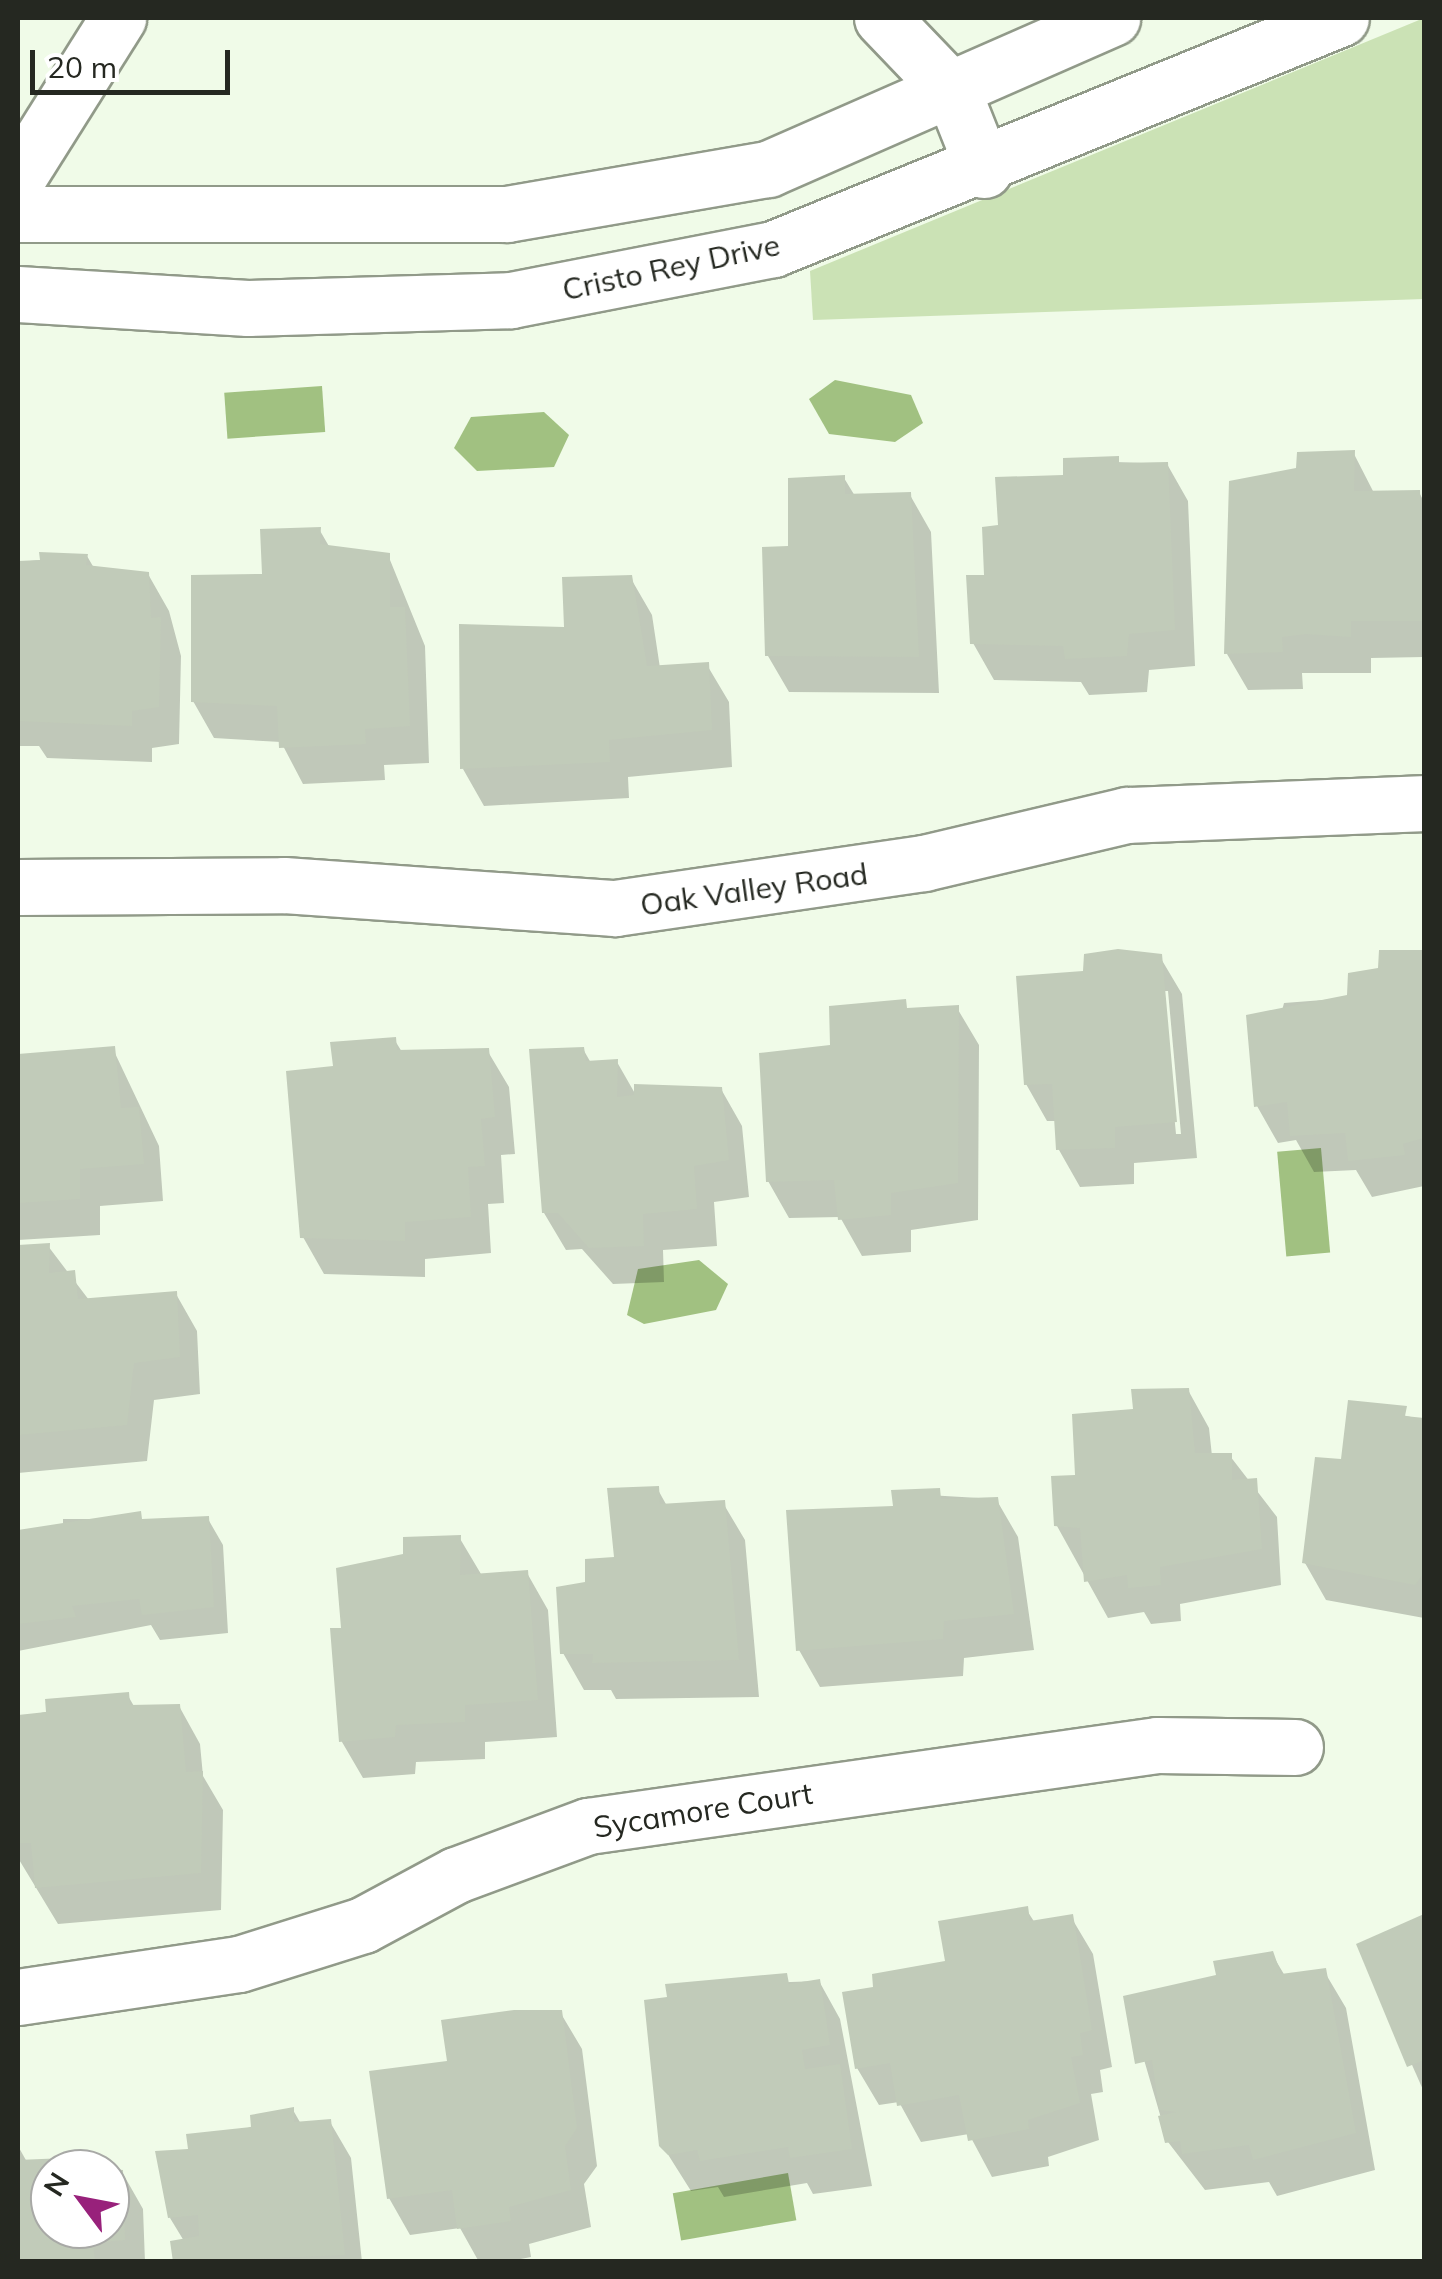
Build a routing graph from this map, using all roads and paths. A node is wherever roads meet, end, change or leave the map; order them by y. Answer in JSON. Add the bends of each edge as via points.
{"nodes":[{"id":1,"x":118,"y":18,"type":"edge"},
{"id":2,"x":882,"y":18,"type":"edge"},
{"id":3,"x":1112,"y":18,"type":"edge"},
{"id":4,"x":1341,"y":18,"type":"edge"},
{"id":5,"x":953,"y":92,"type":"junction"},
{"id":6,"x":984,"y":170,"type":"junction"},
{"id":7,"x":18,"y":177,"type":"edge"},
{"id":8,"x":18,"y":214,"type":"edge"},
{"id":9,"x":18,"y":294,"type":"edge"},
{"id":10,"x":1424,"y":804,"type":"edge"},
{"id":11,"x":18,"y":887,"type":"edge"},
{"id":12,"x":1295,"y":1747,"type":"dead end"},
{"id":13,"x":18,"y":1997,"type":"edge"}],
"edges":[{"from":1,"to":7,"type":"street"},
{"from":2,"to":5,"type":"street"},
{"from":3,"to":5,"type":"street"},
{"from":4,"to":6,"type":"street","name":"Cristo Rey Drive"},
{"from":5,"to":6,"type":"street"},
{"from":5,"to":8,"type":"street","via":[[768,169],[508,214]]},
{"from":6,"to":9,"type":"street","name":"Cristo Rey Drive","via":[[773,250],[511,300],[248,308]]},
{"from":10,"to":11,"type":"street","name":"Oak Valley Road","via":[[1128,816],[774,890],[616,908],[284,885]]},
{"from":12,"to":13,"type":"street","name":"Sycamore Court","via":[[1142,1747],[588,1826],[456,1874],[363,1924],[238,1964]]}]}
